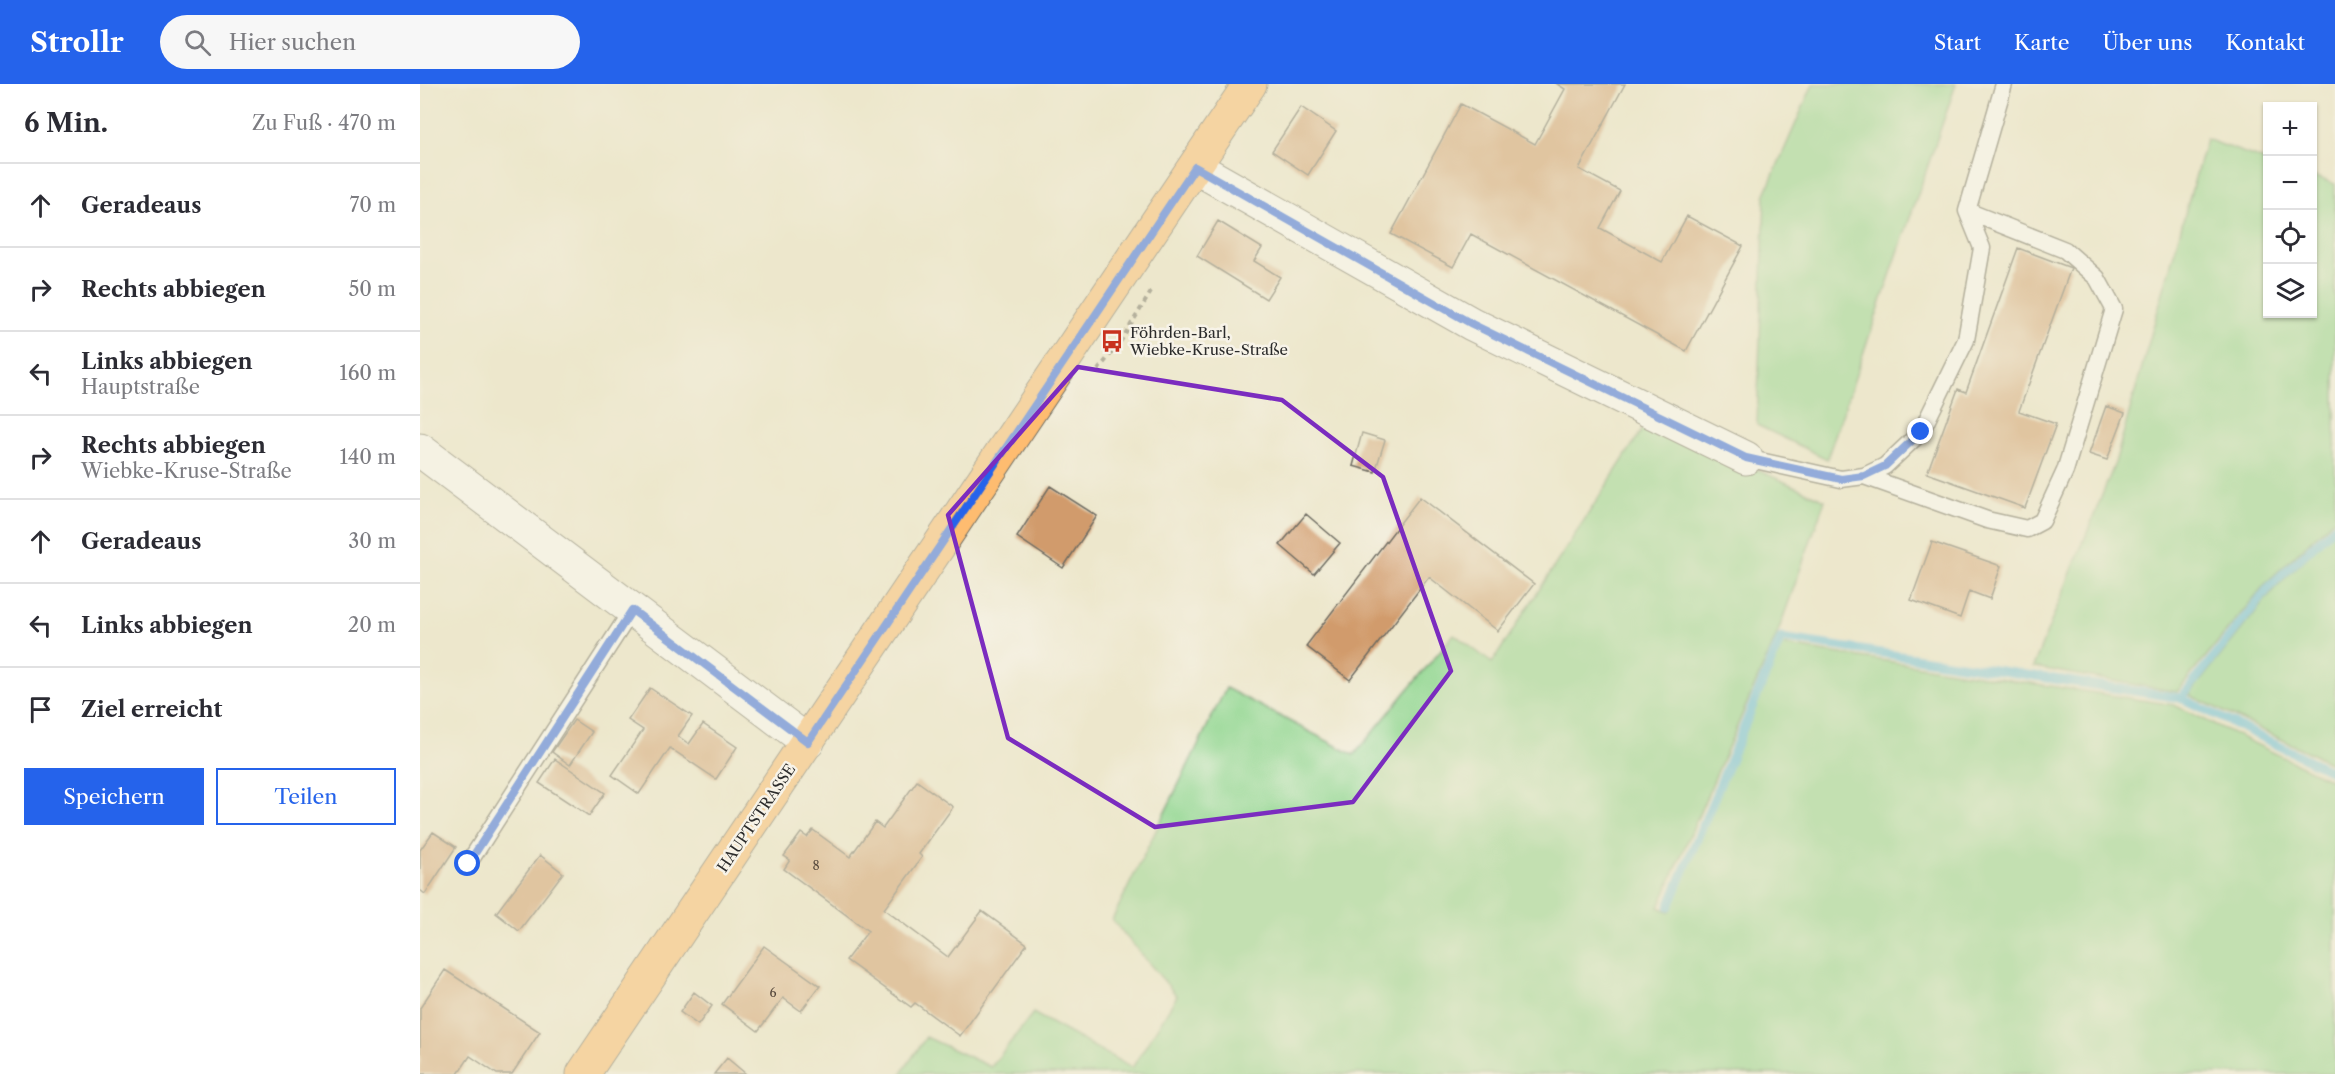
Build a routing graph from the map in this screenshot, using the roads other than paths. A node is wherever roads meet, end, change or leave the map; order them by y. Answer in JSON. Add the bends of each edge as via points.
{"nodes":[{"id":1,"x":1250,"y":84,"type":"edge"},
{"id":2,"x":2004,"y":84,"type":"edge"},
{"id":3,"x":1195,"y":167,"type":"junction"},
{"id":4,"x":1967,"y":211,"type":"junction"},
{"id":5,"x":420,"y":450,"type":"edge"},
{"id":6,"x":1746,"y":458,"type":"joint"},
{"id":7,"x":1864,"y":476,"type":"junction"},
{"id":8,"x":632,"y":610,"type":"junction"},
{"id":9,"x":808,"y":742,"type":"junction"},
{"id":10,"x":468,"y":864,"type":"dead end"},
{"id":11,"x":583,"y":1074,"type":"edge"}],
"edges":[{"from":1,"to":3,"type":"main road","name":"HAUPTSTRASSE"},
{"from":2,"to":4,"type":"lane"},
{"from":3,"to":6,"type":"street","via":[[1472,324]]},
{"from":3,"to":9,"type":"main road","name":"HAUPTSTRASSE"},
{"from":4,"to":7,"type":"lane","via":[[1982,248],[1966,340],[1921,432],[1885,466]]},
{"from":4,"to":7,"type":"lane","via":[[2065,249],[2097,278],[2114,309],[2065,471],[2042,521],[2027,528],[1987,520]]},
{"from":5,"to":8,"type":"street"},
{"from":6,"to":7,"type":"lane","via":[[1841,479]]},
{"from":8,"to":9,"type":"street"},
{"from":8,"to":10,"type":"lane"},
{"from":9,"to":11,"type":"main road","name":"HAUPTSTRASSE"}]}
